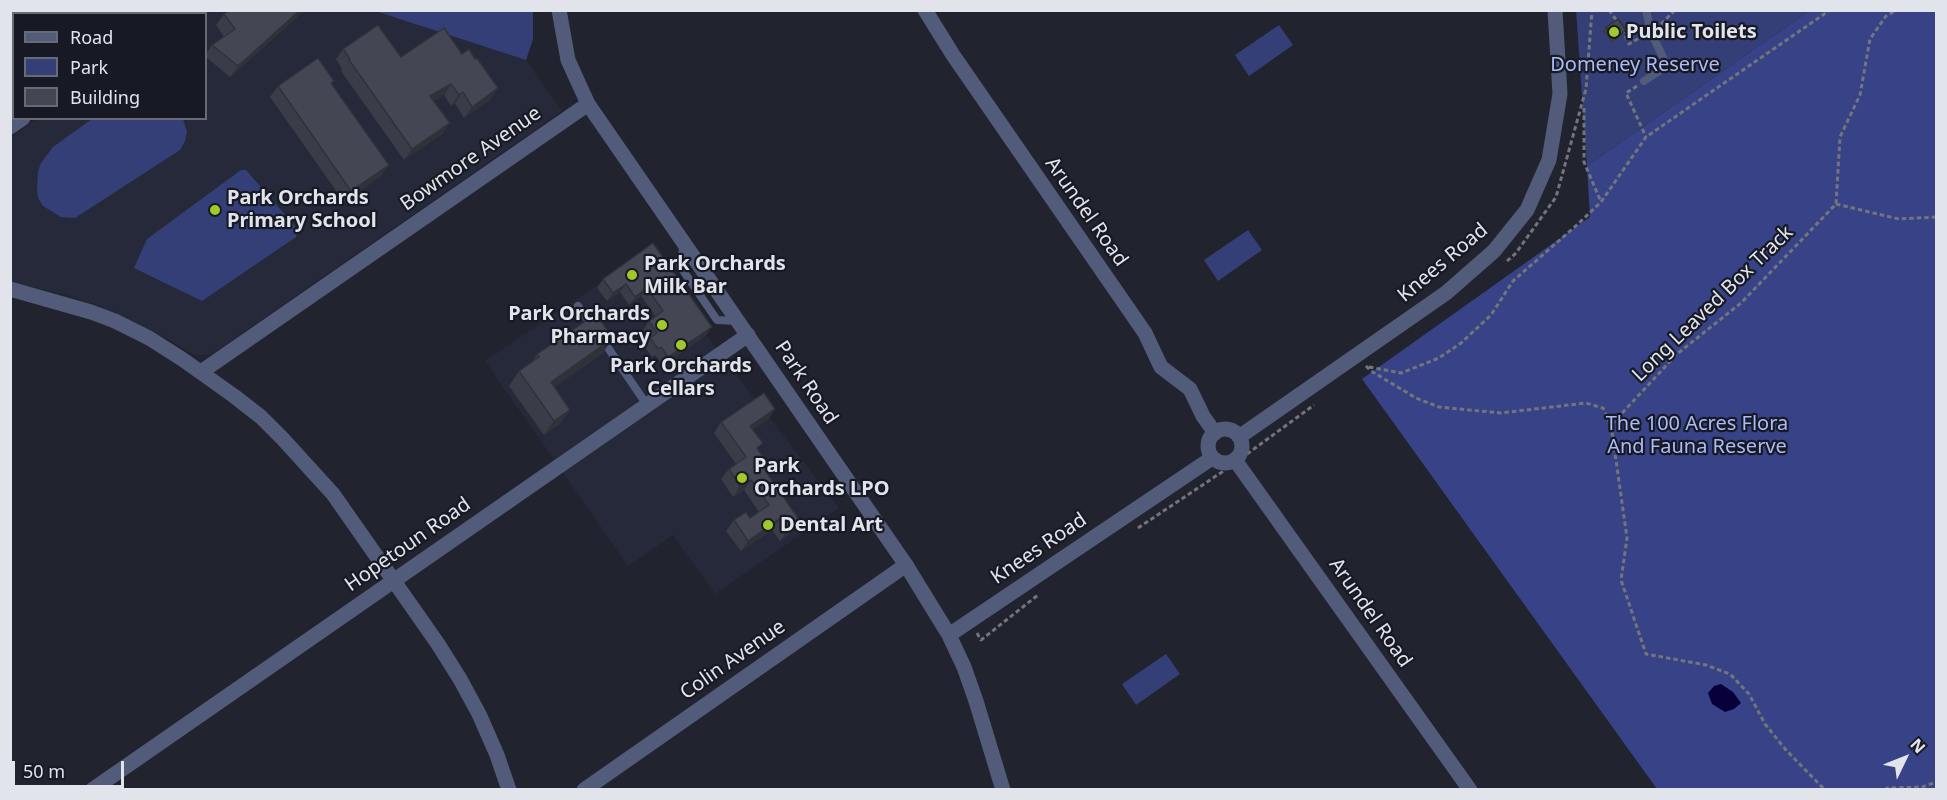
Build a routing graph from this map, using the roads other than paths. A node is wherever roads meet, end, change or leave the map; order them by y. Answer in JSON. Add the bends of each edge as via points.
{"nodes":[{"id":1,"x":559,"y":10,"type":"edge"},
{"id":2,"x":925,"y":10,"type":"edge"},
{"id":3,"x":1555,"y":10,"type":"edge"},
{"id":4,"x":1646,"y":10,"type":"edge"},
{"id":5,"x":1644,"y":81,"type":"road end"},
{"id":6,"x":588,"y":104,"type":"junction"},
{"id":7,"x":10,"y":289,"type":"edge"},
{"id":8,"x":578,"y":306,"type":"dead end"},
{"id":9,"x":748,"y":335,"type":"junction"},
{"id":10,"x":201,"y":372,"type":"junction"},
{"id":11,"x":647,"y":405,"type":"junction"},
{"id":12,"x":1215,"y":433,"type":"junction"},
{"id":13,"x":1239,"y":437,"type":"junction"},
{"id":14,"x":1212,"y":458,"type":"junction"},
{"id":15,"x":1235,"y":460,"type":"junction"},
{"id":16,"x":906,"y":565,"type":"junction"},
{"id":17,"x":394,"y":580,"type":"junction"},
{"id":18,"x":949,"y":635,"type":"junction"},
{"id":19,"x":92,"y":789,"type":"edge"},
{"id":20,"x":509,"y":789,"type":"edge"},
{"id":21,"x":584,"y":789,"type":"edge"},
{"id":22,"x":1003,"y":789,"type":"edge"},
{"id":23,"x":1470,"y":789,"type":"edge"}],
"edges":[{"from":1,"to":6,"type":"street","name":"Park Road","via":[[568,60]]},
{"from":2,"to":12,"type":"street","name":"Arundel Road","via":[[1145,333],[1161,367],[1190,389]]},
{"from":3,"to":13,"type":"street","name":"Knees Road","via":[[1560,94],[1549,160],[1527,210],[1494,251],[1362,362]]},
{"from":4,"to":5,"type":"lane","via":[[1651,32],[1667,66]]},
{"from":6,"to":9,"type":"street","name":"Park Road"},
{"from":6,"to":10,"type":"street","name":"Bowmore Avenue"},
{"from":7,"to":10,"type":"street","via":[[115,321]]},
{"from":8,"to":11,"type":"lane"},
{"from":9,"to":11,"type":"street","name":"Hopetoun Road"},
{"from":9,"to":16,"type":"street","name":"Park Road"},
{"from":10,"to":17,"type":"street","via":[[261,417],[307,464]]},
{"from":11,"to":17,"type":"street","name":"Hopetoun Road"},
{"from":12,"to":13,"type":"street","via":[[1225,429]]},
{"from":12,"to":14,"type":"street","via":[[1209,442]]},
{"from":13,"to":15,"type":"street","via":[[1242,447]]},
{"from":14,"to":15,"type":"street","via":[[1221,463]]},
{"from":14,"to":18,"type":"street","name":"Knees Road"},
{"from":15,"to":23,"type":"street","name":"Arundel Road"},
{"from":16,"to":18,"type":"street","name":"Park Road"},
{"from":16,"to":21,"type":"street","name":"Colin Avenue"},
{"from":17,"to":19,"type":"street","name":"Hopetoun Road"},
{"from":17,"to":20,"type":"street","via":[[460,679],[498,755]]},
{"from":18,"to":22,"type":"street","name":"Park Road","via":[[976,701]]}]}
